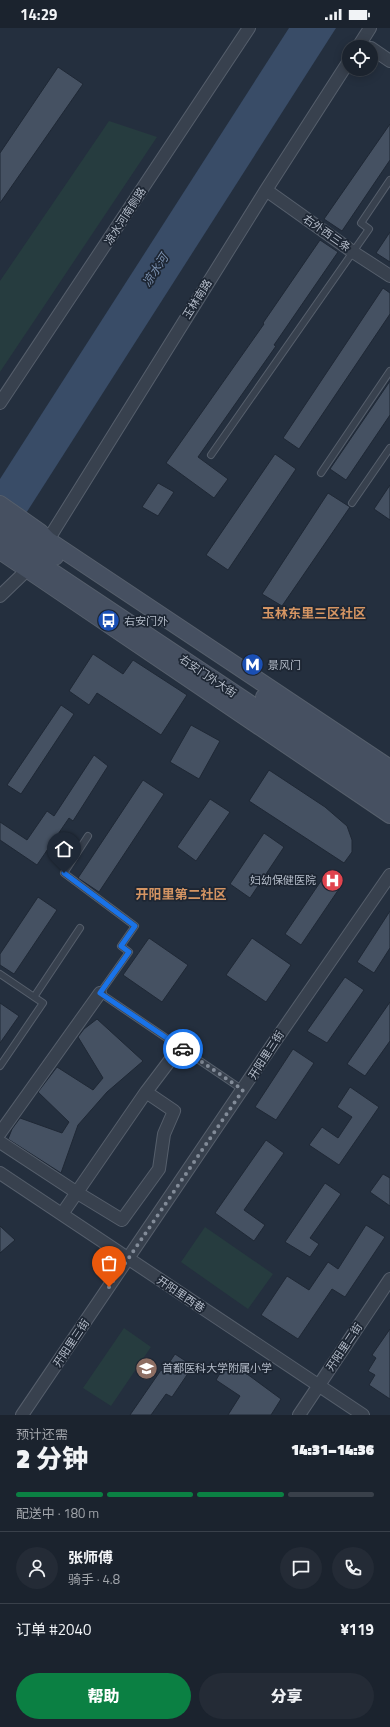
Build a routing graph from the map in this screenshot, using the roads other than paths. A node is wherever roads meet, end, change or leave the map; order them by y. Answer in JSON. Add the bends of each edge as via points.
{"nodes":[{"id":1,"x":249,"y":28,"type":"edge"},
{"id":2,"x":370,"y":28,"type":"edge"},
{"id":3,"x":367,"y":40,"type":"edge"},
{"id":4,"x":378,"y":54,"type":"edge"},
{"id":5,"x":390,"y":61,"type":"edge"},
{"id":6,"x":342,"y":72,"type":"edge"},
{"id":7,"x":390,"y":180,"type":"edge"},
{"id":8,"x":266,"y":190,"type":"junction"},
{"id":9,"x":353,"y":252,"type":"junction"},
{"id":10,"x":390,"y":276,"type":"edge"},
{"id":11,"x":390,"y":371,"type":"edge"},
{"id":12,"x":0,"y":403,"type":"edge"},
{"id":13,"x":390,"y":448,"type":"edge"},
{"id":14,"x":211,"y":455,"type":"dead end"},
{"id":15,"x":321,"y":473,"type":"dead end"},
{"id":16,"x":352,"y":503,"type":"dead end"},
{"id":17,"x":0,"y":504,"type":"edge"},
{"id":18,"x":0,"y":520,"type":"edge"},
{"id":19,"x":0,"y":537,"type":"edge"},
{"id":20,"x":32,"y":550,"type":"junction"},
{"id":21,"x":0,"y":551,"type":"edge"},
{"id":22,"x":0,"y":596,"type":"edge"},
{"id":23,"x":390,"y":768,"type":"edge"},
{"id":24,"x":390,"y":782,"type":"edge"},
{"id":25,"x":390,"y":797,"type":"edge"},
{"id":26,"x":390,"y":815,"type":"edge"},
{"id":27,"x":88,"y":836,"type":"dead end"},
{"id":28,"x":390,"y":875,"type":"edge"},
{"id":29,"x":80,"y":928,"type":"dead end"},
{"id":30,"x":0,"y":974,"type":"edge"},
{"id":31,"x":100,"y":993,"type":"junction"},
{"id":32,"x":34,"y":997,"type":"junction"},
{"id":33,"x":180,"y":1047,"type":"junction"},
{"id":34,"x":0,"y":1066,"type":"edge"},
{"id":35,"x":243,"y":1090,"type":"junction"},
{"id":36,"x":146,"y":1092,"type":"junction"},
{"id":37,"x":0,"y":1133,"type":"edge"},
{"id":38,"x":0,"y":1142,"type":"edge"},
{"id":39,"x":0,"y":1173,"type":"edge"},
{"id":40,"x":76,"y":1192,"type":"junction"},
{"id":41,"x":62,"y":1214,"type":"junction"},
{"id":42,"x":128,"y":1259,"type":"junction"},
{"id":43,"x":390,"y":1279,"type":"edge"},
{"id":44,"x":319,"y":1385,"type":"junction"},
{"id":45,"x":22,"y":1415,"type":"edge"},
{"id":46,"x":298,"y":1415,"type":"edge"},
{"id":47,"x":363,"y":1415,"type":"edge"}],
"edges":[{"from":1,"to":12,"type":"street","name":"凉水河南侧路"},
{"from":2,"to":3,"type":"street"},
{"from":4,"to":5,"type":"street"},
{"from":6,"to":8,"type":"street","name":"玉林南路"},
{"from":7,"to":9,"type":"lane","via":[[361,224],[369,229]]},
{"from":8,"to":9,"type":"street","name":"右外西三条"},
{"from":8,"to":20,"type":"street","name":"玉林南路"},
{"from":9,"to":10,"type":"street","name":"右外西三条"},
{"from":9,"to":14,"type":"lane"},
{"from":11,"to":15,"type":"lane"},
{"from":13,"to":16,"type":"lane"},
{"from":17,"to":20,"type":"main road"},
{"from":18,"to":20,"type":"main road"},
{"from":19,"to":20,"type":"main road"},
{"from":20,"to":21,"type":"main road"},
{"from":20,"to":22,"type":"street","name":"玉林南路"},
{"from":20,"to":23,"type":"main road"},
{"from":20,"to":24,"type":"main road","name":"右安门外大街"},
{"from":20,"to":25,"type":"main road","name":"右安门外大街"},
{"from":20,"to":26,"type":"main road"},
{"from":27,"to":31,"type":"lane","via":[[64,873],[135,926],[121,946],[129,952]]},
{"from":28,"to":35,"type":"street","name":"开阳里三街"},
{"from":29,"to":32,"type":"lane"},
{"from":30,"to":32,"type":"lane"},
{"from":31,"to":33,"type":"lane"},
{"from":31,"to":37,"type":"street"},
{"from":32,"to":34,"type":"lane","via":[[43,1003]]},
{"from":33,"to":35,"type":"lane"},
{"from":33,"to":36,"type":"street"},
{"from":35,"to":42,"type":"street","name":"开阳里三街"},
{"from":36,"to":40,"type":"street"},
{"from":36,"to":40,"type":"street","via":[[174,1111],[164,1134],[159,1168],[122,1220]]},
{"from":38,"to":40,"type":"street"},
{"from":39,"to":41,"type":"street","name":"开阳里西巷"},
{"from":40,"to":41,"type":"street"},
{"from":41,"to":42,"type":"street","name":"开阳里西巷"},
{"from":42,"to":44,"type":"street","name":"开阳里西巷"},
{"from":42,"to":45,"type":"street","name":"开阳里三街"},
{"from":43,"to":44,"type":"street","name":"开阳里二街"},
{"from":44,"to":46,"type":"street","name":"开阳里二街"},
{"from":44,"to":47,"type":"street","name":"开阳里西巷"}]}
